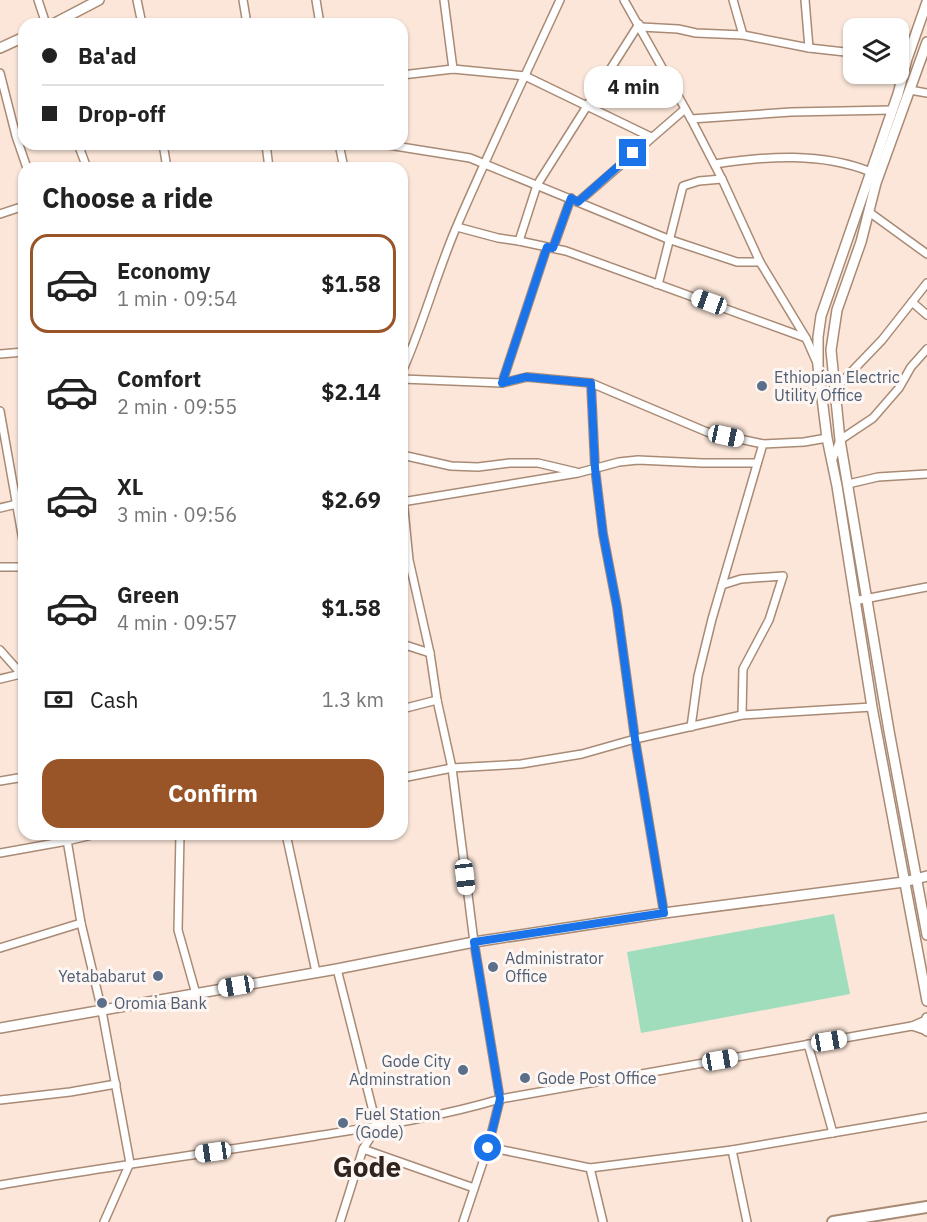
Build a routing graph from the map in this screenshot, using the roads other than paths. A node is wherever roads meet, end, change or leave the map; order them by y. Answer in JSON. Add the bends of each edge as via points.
{"nodes":[{"id":1,"x":38,"y":0,"type":"edge"},
{"id":2,"x":99,"y":0,"type":"edge"},
{"id":3,"x":137,"y":0,"type":"edge"},
{"id":4,"x":243,"y":0,"type":"edge"},
{"id":5,"x":316,"y":0,"type":"edge"},
{"id":6,"x":444,"y":0,"type":"edge"},
{"id":7,"x":560,"y":0,"type":"edge"},
{"id":8,"x":624,"y":0,"type":"edge"},
{"id":9,"x":733,"y":0,"type":"edge"},
{"id":10,"x":805,"y":0,"type":"edge"},
{"id":11,"x":927,"y":3,"type":"edge"},
{"id":12,"x":44,"y":18,"type":"edge"},
{"id":13,"x":64,"y":18,"type":"edge"},
{"id":14,"x":141,"y":18,"type":"edge"},
{"id":15,"x":246,"y":18,"type":"edge"},
{"id":16,"x":319,"y":18,"type":"edge"},
{"id":17,"x":640,"y":25,"type":"junction"},
{"id":18,"x":743,"y":35,"type":"junction"},
{"id":19,"x":18,"y":40,"type":"edge"},
{"id":20,"x":914,"y":40,"type":"junction"},
{"id":21,"x":927,"y":43,"type":"edge"},
{"id":22,"x":0,"y":48,"type":"edge"},
{"id":23,"x":808,"y":48,"type":"junction"},
{"id":24,"x":909,"y":49,"type":"edge"},
{"id":25,"x":843,"y":52,"type":"edge"},
{"id":26,"x":923,"y":68,"type":"edge"},
{"id":27,"x":453,"y":69,"type":"junction"},
{"id":28,"x":0,"y":73,"type":"edge"},
{"id":29,"x":408,"y":74,"type":"edge"},
{"id":30,"x":525,"y":76,"type":"junction"},
{"id":31,"x":904,"y":84,"type":"edge"},
{"id":32,"x":927,"y":93,"type":"edge"},
{"id":33,"x":905,"y":94,"type":"junction"},
{"id":34,"x":586,"y":106,"type":"junction"},
{"id":35,"x":685,"y":109,"type":"junction"},
{"id":36,"x":892,"y":110,"type":"junction"},
{"id":37,"x":691,"y":119,"type":"junction"},
{"id":38,"x":651,"y":137,"type":"junction"},
{"id":39,"x":18,"y":142,"type":"edge"},
{"id":40,"x":408,"y":148,"type":"edge"},
{"id":41,"x":483,"y":164,"type":"junction"},
{"id":42,"x":715,"y":164,"type":"junction"},
{"id":43,"x":871,"y":172,"type":"junction"},
{"id":44,"x":722,"y":179,"type":"junction"},
{"id":45,"x":537,"y":185,"type":"junction"},
{"id":46,"x":574,"y":200,"type":"junction"},
{"id":47,"x":18,"y":208,"type":"edge"},
{"id":48,"x":869,"y":212,"type":"junction"},
{"id":49,"x":0,"y":214,"type":"edge"},
{"id":50,"x":457,"y":227,"type":"junction"},
{"id":51,"x":668,"y":239,"type":"junction"},
{"id":52,"x":519,"y":241,"type":"junction"},
{"id":53,"x":550,"y":248,"type":"junction"},
{"id":54,"x":927,"y":254,"type":"edge"},
{"id":55,"x":759,"y":262,"type":"junction"},
{"id":56,"x":656,"y":284,"type":"junction"},
{"id":57,"x":927,"y":284,"type":"edge"},
{"id":58,"x":912,"y":302,"type":"junction"},
{"id":59,"x":927,"y":315,"type":"edge"},
{"id":60,"x":806,"y":338,"type":"junction"},
{"id":61,"x":927,"y":350,"type":"edge"},
{"id":62,"x":18,"y":352,"type":"edge"},
{"id":63,"x":0,"y":354,"type":"edge"},
{"id":64,"x":408,"y":359,"type":"edge"},
{"id":65,"x":818,"y":366,"type":"junction"},
{"id":66,"x":408,"y":379,"type":"edge"},
{"id":67,"x":502,"y":383,"type":"junction"},
{"id":68,"x":591,"y":383,"type":"junction"},
{"id":69,"x":834,"y":390,"type":"junction"},
{"id":70,"x":0,"y":411,"type":"edge"},
{"id":71,"x":827,"y":438,"type":"junction"},
{"id":72,"x":840,"y":440,"type":"junction"},
{"id":73,"x":763,"y":444,"type":"junction"},
{"id":74,"x":408,"y":456,"type":"edge"},
{"id":75,"x":832,"y":461,"type":"junction"},
{"id":76,"x":757,"y":463,"type":"junction"},
{"id":77,"x":595,"y":468,"type":"junction"},
{"id":78,"x":578,"y":473,"type":"junction"},
{"id":79,"x":927,"y":474,"type":"edge"},
{"id":80,"x":848,"y":484,"type":"junction"},
{"id":81,"x":408,"y":501,"type":"edge"},
{"id":82,"x":17,"y":504,"type":"junction"},
{"id":83,"x":0,"y":507,"type":"edge"},
{"id":84,"x":18,"y":510,"type":"edge"},
{"id":85,"x":857,"y":539,"type":"junction"},
{"id":86,"x":845,"y":542,"type":"junction"},
{"id":87,"x":0,"y":567,"type":"edge"},
{"id":88,"x":18,"y":567,"type":"edge"},
{"id":89,"x":408,"y":568,"type":"edge"},
{"id":90,"x":722,"y":585,"type":"junction"},
{"id":91,"x":927,"y":587,"type":"edge"},
{"id":92,"x":867,"y":598,"type":"junction"},
{"id":93,"x":854,"y":601,"type":"junction"},
{"id":94,"x":408,"y":646,"type":"edge"},
{"id":95,"x":0,"y":650,"type":"edge"},
{"id":96,"x":430,"y":652,"type":"junction"},
{"id":97,"x":18,"y":670,"type":"edge"},
{"id":98,"x":18,"y":676,"type":"edge"},
{"id":99,"x":0,"y":679,"type":"edge"},
{"id":100,"x":437,"y":700,"type":"junction"},
{"id":101,"x":408,"y":707,"type":"edge"},
{"id":102,"x":872,"y":707,"type":"junction"},
{"id":103,"x":742,"y":715,"type":"junction"},
{"id":104,"x":692,"y":727,"type":"junction"},
{"id":105,"x":889,"y":731,"type":"junction"},
{"id":106,"x":877,"y":732,"type":"junction"},
{"id":107,"x":635,"y":739,"type":"junction"},
{"id":108,"x":452,"y":768,"type":"junction"},
{"id":109,"x":408,"y":777,"type":"edge"},
{"id":110,"x":18,"y":778,"type":"edge"},
{"id":111,"x":0,"y":781,"type":"edge"},
{"id":112,"x":908,"y":826,"type":"junction"},
{"id":113,"x":894,"y":829,"type":"junction"},
{"id":114,"x":57,"y":840,"type":"edge"},
{"id":115,"x":66,"y":840,"type":"edge"},
{"id":116,"x":180,"y":840,"type":"edge"},
{"id":117,"x":287,"y":840,"type":"edge"},
{"id":118,"x":0,"y":853,"type":"edge"},
{"id":119,"x":922,"y":877,"type":"edge"},
{"id":120,"x":904,"y":882,"type":"junction"},
{"id":121,"x":664,"y":913,"type":"junction"},
{"id":122,"x":81,"y":923,"type":"junction"},
{"id":123,"x":927,"y":935,"type":"edge"},
{"id":124,"x":474,"y":942,"type":"junction"},
{"id":125,"x":0,"y":948,"type":"edge"},
{"id":126,"x":337,"y":969,"type":"junction"},
{"id":127,"x":316,"y":972,"type":"junction"},
{"id":128,"x":196,"y":994,"type":"junction"},
{"id":129,"x":927,"y":1001,"type":"edge"},
{"id":130,"x":102,"y":1011,"type":"junction"},
{"id":131,"x":927,"y":1019,"type":"edge"},
{"id":132,"x":912,"y":1026,"type":"junction"},
{"id":133,"x":0,"y":1028,"type":"edge"},
{"id":134,"x":927,"y":1031,"type":"edge"},
{"id":135,"x":808,"y":1044,"type":"junction"},
{"id":136,"x":116,"y":1084,"type":"junction"},
{"id":137,"x":500,"y":1099,"type":"junction"},
{"id":138,"x":0,"y":1100,"type":"edge"},
{"id":139,"x":927,"y":1117,"type":"edge"},
{"id":140,"x":377,"y":1127,"type":"junction"},
{"id":141,"x":833,"y":1133,"type":"junction"},
{"id":142,"x":488,"y":1148,"type":"junction"},
{"id":143,"x":363,"y":1149,"type":"junction"},
{"id":144,"x":732,"y":1150,"type":"junction"},
{"id":145,"x":130,"y":1163,"type":"junction"},
{"id":146,"x":590,"y":1168,"type":"junction"},
{"id":147,"x":0,"y":1185,"type":"edge"},
{"id":148,"x":474,"y":1188,"type":"junction"},
{"id":149,"x":927,"y":1207,"type":"edge"},
{"id":150,"x":877,"y":1218,"type":"edge"},
{"id":151,"x":104,"y":1222,"type":"edge"},
{"id":152,"x":340,"y":1222,"type":"edge"},
{"id":153,"x":463,"y":1222,"type":"edge"},
{"id":154,"x":603,"y":1222,"type":"edge"},
{"id":155,"x":747,"y":1222,"type":"edge"},
{"id":156,"x":833,"y":1222,"type":"edge"}],
"edges":[{"from":1,"to":12,"type":"street"},
{"from":2,"to":13,"type":"street"},
{"from":3,"to":14,"type":"street"},
{"from":4,"to":15,"type":"street"},
{"from":5,"to":16,"type":"street"},
{"from":6,"to":27,"type":"street"},
{"from":7,"to":30,"type":"street"},
{"from":8,"to":17,"type":"street"},
{"from":9,"to":18,"type":"street"},
{"from":10,"to":23,"type":"street"},
{"from":11,"to":20,"type":"street"},
{"from":17,"to":18,"type":"street"},
{"from":17,"to":34,"type":"street"},
{"from":17,"to":35,"type":"street"},
{"from":18,"to":23,"type":"street"},
{"from":19,"to":22,"type":"street"},
{"from":20,"to":21,"type":"street"},
{"from":20,"to":24,"type":"street"},
{"from":21,"to":26,"type":"street"},
{"from":23,"to":25,"type":"street"},
{"from":26,"to":33,"type":"street"},
{"from":27,"to":29,"type":"street"},
{"from":27,"to":30,"type":"street"},
{"from":28,"to":39,"type":"street"},
{"from":30,"to":34,"type":"street"},
{"from":30,"to":41,"type":"street"},
{"from":31,"to":33,"type":"street"},
{"from":32,"to":33,"type":"street"},
{"from":33,"to":36,"type":"street"},
{"from":33,"to":48,"type":"street"},
{"from":34,"to":38,"type":"street"},
{"from":34,"to":45,"type":"street"},
{"from":35,"to":37,"type":"street"},
{"from":35,"to":38,"type":"street"},
{"from":36,"to":37,"type":"street"},
{"from":36,"to":43,"type":"street"},
{"from":37,"to":42,"type":"street"},
{"from":38,"to":46,"type":"street"},
{"from":40,"to":41,"type":"street","via":[[464,156]]},
{"from":41,"to":45,"type":"street"},
{"from":41,"to":50,"type":"street"},
{"from":42,"to":43,"type":"street","via":[[808,158],[858,166]]},
{"from":42,"to":44,"type":"street"},
{"from":43,"to":65,"type":"street","via":[[821,316]]},
{"from":44,"to":51,"type":"street","via":[[683,186]]},
{"from":44,"to":55,"type":"street"},
{"from":45,"to":46,"type":"street"},
{"from":45,"to":52,"type":"street"},
{"from":46,"to":51,"type":"street"},
{"from":46,"to":53,"type":"street"},
{"from":47,"to":49,"type":"street"},
{"from":48,"to":54,"type":"street"},
{"from":48,"to":69,"type":"street","via":[[837,310],[831,350]]},
{"from":50,"to":52,"type":"street"},
{"from":50,"to":64,"type":"street"},
{"from":51,"to":55,"type":"street","via":[[737,262]]},
{"from":51,"to":56,"type":"street"},
{"from":52,"to":53,"type":"street"},
{"from":53,"to":56,"type":"street"},
{"from":53,"to":67,"type":"street"},
{"from":55,"to":60,"type":"street"},
{"from":56,"to":60,"type":"street"},
{"from":57,"to":58,"type":"street"},
{"from":58,"to":59,"type":"street"},
{"from":58,"to":69,"type":"street"},
{"from":60,"to":65,"type":"street"},
{"from":61,"to":72,"type":"street","via":[[873,418]]},
{"from":62,"to":63,"type":"street"},
{"from":65,"to":71,"type":"street"},
{"from":66,"to":67,"type":"street"},
{"from":67,"to":68,"type":"street","via":[[526,377]]},
{"from":68,"to":73,"type":"street","via":[[707,432]]},
{"from":68,"to":77,"type":"street"},
{"from":69,"to":72,"type":"street"},
{"from":70,"to":82,"type":"street"},
{"from":71,"to":73,"type":"street"},
{"from":71,"to":75,"type":"street"},
{"from":72,"to":75,"type":"street"},
{"from":72,"to":80,"type":"street"},
{"from":73,"to":76,"type":"street"},
{"from":74,"to":78,"type":"street","via":[[451,466],[538,463]]},
{"from":75,"to":86,"type":"street"},
{"from":76,"to":77,"type":"street","via":[[638,460]]},
{"from":76,"to":90,"type":"street"},
{"from":77,"to":78,"type":"street"},
{"from":77,"to":107,"type":"street"},
{"from":78,"to":81,"type":"street"},
{"from":79,"to":80,"type":"street","via":[[878,477]]},
{"from":80,"to":85,"type":"street"},
{"from":82,"to":83,"type":"street"},
{"from":82,"to":84,"type":"street"},
{"from":85,"to":86,"type":"street"},
{"from":85,"to":92,"type":"street"},
{"from":86,"to":93,"type":"street"},
{"from":87,"to":88,"type":"street"},
{"from":89,"to":96,"type":"street"},
{"from":90,"to":103,"type":"street","via":[[741,579],[783,576],[769,620],[743,669]]},
{"from":90,"to":104,"type":"street","via":[[698,676]]},
{"from":91,"to":92,"type":"street"},
{"from":92,"to":93,"type":"street"},
{"from":92,"to":105,"type":"street"},
{"from":93,"to":102,"type":"street"},
{"from":94,"to":96,"type":"street"},
{"from":95,"to":97,"type":"street"},
{"from":96,"to":100,"type":"street"},
{"from":98,"to":99,"type":"street"},
{"from":100,"to":101,"type":"street"},
{"from":100,"to":108,"type":"street"},
{"from":102,"to":103,"type":"street"},
{"from":102,"to":106,"type":"street"},
{"from":103,"to":104,"type":"street"},
{"from":104,"to":107,"type":"street"},
{"from":105,"to":106,"type":"street"},
{"from":105,"to":112,"type":"street"},
{"from":106,"to":113,"type":"street"},
{"from":107,"to":108,"type":"street","via":[[543,761]]},
{"from":107,"to":121,"type":"street"},
{"from":108,"to":109,"type":"street"},
{"from":108,"to":124,"type":"street"},
{"from":110,"to":111,"type":"street"},
{"from":112,"to":113,"type":"street"},
{"from":112,"to":119,"type":"street"},
{"from":113,"to":120,"type":"street"},
{"from":114,"to":118,"type":"street"},
{"from":115,"to":122,"type":"street"},
{"from":116,"to":128,"type":"street","via":[[178,930]]},
{"from":117,"to":127,"type":"street"},
{"from":119,"to":120,"type":"street"},
{"from":119,"to":123,"type":"street"},
{"from":120,"to":121,"type":"street"},
{"from":120,"to":129,"type":"street"},
{"from":121,"to":124,"type":"street"},
{"from":122,"to":125,"type":"street"},
{"from":122,"to":130,"type":"street"},
{"from":124,"to":126,"type":"street"},
{"from":124,"to":137,"type":"street"},
{"from":126,"to":127,"type":"street"},
{"from":126,"to":140,"type":"street"},
{"from":127,"to":128,"type":"street"},
{"from":128,"to":130,"type":"street"},
{"from":130,"to":133,"type":"street"},
{"from":130,"to":136,"type":"street"},
{"from":131,"to":132,"type":"street"},
{"from":131,"to":134,"type":"street"},
{"from":132,"to":134,"type":"street"},
{"from":132,"to":135,"type":"street"},
{"from":135,"to":137,"type":"street"},
{"from":135,"to":141,"type":"street"},
{"from":136,"to":138,"type":"street"},
{"from":136,"to":145,"type":"street"},
{"from":137,"to":140,"type":"street"},
{"from":137,"to":142,"type":"street"},
{"from":139,"to":141,"type":"street"},
{"from":140,"to":143,"type":"street"},
{"from":140,"to":145,"type":"street"},
{"from":141,"to":144,"type":"street"},
{"from":142,"to":146,"type":"street"},
{"from":142,"to":148,"type":"street"},
{"from":143,"to":148,"type":"street"},
{"from":143,"to":152,"type":"street"},
{"from":144,"to":146,"type":"street"},
{"from":144,"to":155,"type":"street"},
{"from":145,"to":147,"type":"street"},
{"from":145,"to":151,"type":"street"},
{"from":146,"to":154,"type":"street"},
{"from":148,"to":153,"type":"street"},
{"from":149,"to":150,"type":"main road"},
{"from":150,"to":156,"type":"main road"}]}
